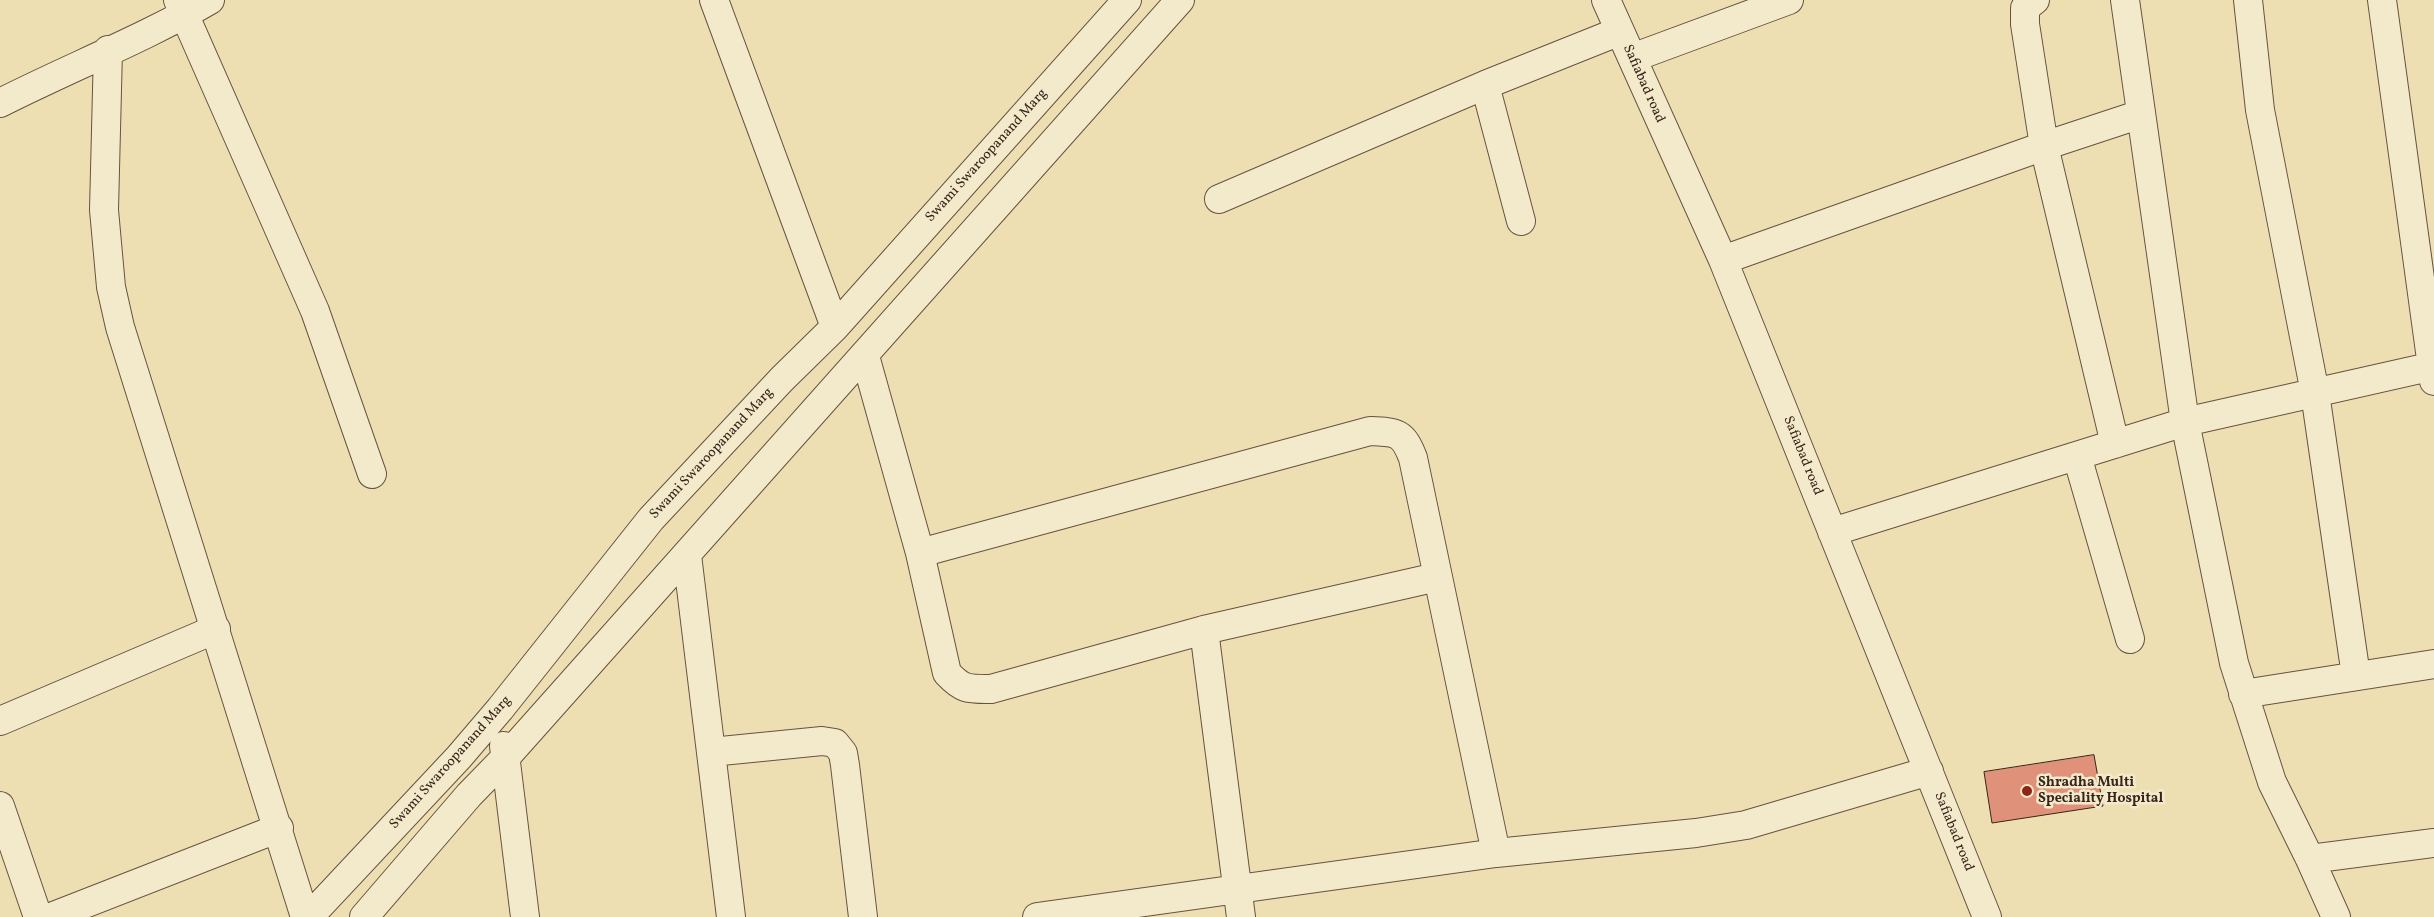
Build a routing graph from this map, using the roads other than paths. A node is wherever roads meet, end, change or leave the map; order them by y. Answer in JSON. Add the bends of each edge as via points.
{"nodes":[{"id":1,"x":210,"y":0,"type":"edge"},
{"id":2,"x":714,"y":0,"type":"edge"},
{"id":3,"x":1127,"y":0,"type":"edge"},
{"id":4,"x":1180,"y":0,"type":"edge"},
{"id":5,"x":1606,"y":0,"type":"edge"},
{"id":6,"x":1789,"y":0,"type":"edge"},
{"id":7,"x":2035,"y":0,"type":"edge"},
{"id":8,"x":2125,"y":0,"type":"edge"},
{"id":9,"x":2248,"y":0,"type":"edge"},
{"id":10,"x":2382,"y":0,"type":"edge"},
{"id":11,"x":181,"y":8,"type":"edge"},
{"id":12,"x":1620,"y":30,"type":"junction"},
{"id":13,"x":108,"y":50,"type":"junction"},
{"id":14,"x":1632,"y":58,"type":"junction"},
{"id":15,"x":1485,"y":85,"type":"junction"},
{"id":16,"x":0,"y":103,"type":"edge"},
{"id":17,"x":2141,"y":114,"type":"junction"},
{"id":18,"x":2044,"y":146,"type":"junction"},
{"id":19,"x":1219,"y":199,"type":"dead end"},
{"id":20,"x":1522,"y":221,"type":"dead end"},
{"id":21,"x":1723,"y":260,"type":"junction"},
{"id":22,"x":835,"y":327,"type":"junction"},
{"id":23,"x":865,"y":356,"type":"junction"},
{"id":24,"x":2433,"y":371,"type":"edge"},
{"id":25,"x":2316,"y":393,"type":"junction"},
{"id":26,"x":2185,"y":422,"type":"junction"},
{"id":27,"x":2115,"y":444,"type":"junction"},
{"id":28,"x":2077,"y":456,"type":"junction"},
{"id":29,"x":372,"y":474,"type":"dead end"},
{"id":30,"x":1832,"y":532,"type":"junction"},
{"id":31,"x":920,"y":553,"type":"junction"},
{"id":32,"x":687,"y":554,"type":"junction"},
{"id":33,"x":1437,"y":577,"type":"junction"},
{"id":34,"x":216,"y":629,"type":"junction"},
{"id":35,"x":1204,"y":630,"type":"junction"},
{"id":36,"x":2130,"y":639,"type":"dead end"},
{"id":37,"x":2434,"y":664,"type":"edge"},
{"id":38,"x":2356,"y":676,"type":"junction"},
{"id":39,"x":2243,"y":694,"type":"junction"},
{"id":40,"x":500,"y":710,"type":"junction"},
{"id":41,"x":0,"y":721,"type":"edge"},
{"id":42,"x":711,"y":752,"type":"junction"},
{"id":43,"x":506,"y":757,"type":"junction"},
{"id":44,"x":1929,"y":771,"type":"junction"},
{"id":45,"x":0,"y":806,"type":"edge"},
{"id":46,"x":279,"y":828,"type":"junction"},
{"id":47,"x":2434,"y":843,"type":"edge"},
{"id":48,"x":1496,"y":853,"type":"junction"},
{"id":49,"x":2310,"y":858,"type":"junction"},
{"id":50,"x":1238,"y":890,"type":"junction"},
{"id":51,"x":1116,"y":912,"type":"edge"},
{"id":52,"x":38,"y":917,"type":"edge"},
{"id":53,"x":51,"y":917,"type":"edge"},
{"id":54,"x":305,"y":917,"type":"edge"},
{"id":55,"x":309,"y":917,"type":"edge"},
{"id":56,"x":364,"y":917,"type":"edge"},
{"id":57,"x":524,"y":917,"type":"edge"},
{"id":58,"x":731,"y":917,"type":"edge"},
{"id":59,"x":863,"y":917,"type":"edge"},
{"id":60,"x":1037,"y":917,"type":"edge"},
{"id":61,"x":1240,"y":917,"type":"edge"},
{"id":62,"x":1987,"y":917,"type":"edge"},
{"id":63,"x":2336,"y":917,"type":"edge"}],
"edges":[{"from":1,"to":11,"type":"street"},
{"from":2,"to":22,"type":"street"},
{"from":3,"to":22,"type":"street","name":"Swami Swaroopanand Marg"},
{"from":4,"to":23,"type":"street"},
{"from":5,"to":12,"type":"street","name":"Safiabad road"},
{"from":6,"to":14,"type":"street"},
{"from":7,"to":18,"type":"street","via":[[2025,8],[2025,24]]},
{"from":8,"to":17,"type":"street"},
{"from":9,"to":25,"type":"street","via":[[2260,110]]},
{"from":10,"to":24,"type":"street"},
{"from":11,"to":13,"type":"street"},
{"from":11,"to":29,"type":"street","via":[[315,311]]},
{"from":12,"to":14,"type":"street","name":"Safiabad road"},
{"from":12,"to":15,"type":"street"},
{"from":13,"to":16,"type":"street"},
{"from":13,"to":34,"type":"street","via":[[104,210],[111,287],[120,327]]},
{"from":14,"to":21,"type":"street","name":"Safiabad road"},
{"from":15,"to":19,"type":"street"},
{"from":15,"to":20,"type":"street"},
{"from":17,"to":18,"type":"street"},
{"from":17,"to":26,"type":"street"},
{"from":18,"to":21,"type":"street"},
{"from":18,"to":27,"type":"street"},
{"from":21,"to":30,"type":"street","name":"Safiabad road"},
{"from":22,"to":40,"type":"street","name":"Swami Swaroopanand Marg","via":[[651,519]]},
{"from":23,"to":31,"type":"street"},
{"from":23,"to":32,"type":"street"},
{"from":24,"to":25,"type":"street"},
{"from":25,"to":26,"type":"street"},
{"from":25,"to":38,"type":"street"},
{"from":26,"to":27,"type":"street"},
{"from":26,"to":39,"type":"street","via":[[2234,664]]},
{"from":27,"to":28,"type":"street"},
{"from":28,"to":30,"type":"street"},
{"from":28,"to":36,"type":"street"},
{"from":30,"to":44,"type":"street","name":"Safiabad road"},
{"from":31,"to":33,"type":"street","via":[[1378,431],[1394,432],[1406,440],[1413,458]]},
{"from":31,"to":35,"type":"street","via":[[947,673],[958,685],[972,689],[991,689]]},
{"from":32,"to":42,"type":"street"},
{"from":32,"to":43,"type":"street"},
{"from":33,"to":35,"type":"street"},
{"from":33,"to":48,"type":"street"},
{"from":34,"to":41,"type":"street"},
{"from":34,"to":46,"type":"street"},
{"from":35,"to":50,"type":"street"},
{"from":37,"to":38,"type":"street"},
{"from":38,"to":39,"type":"street"},
{"from":39,"to":49,"type":"street","via":[[2272,782]]},
{"from":40,"to":43,"type":"street"},
{"from":40,"to":55,"type":"street","name":"Swami Swaroopanand Marg"},
{"from":42,"to":58,"type":"street"},
{"from":42,"to":59,"type":"street","via":[[822,741],[835,743],[843,753],[845,765]]},
{"from":43,"to":56,"type":"street"},
{"from":43,"to":57,"type":"street"},
{"from":44,"to":48,"type":"street","via":[[1746,825]]},
{"from":44,"to":62,"type":"street","name":"Safiabad road"},
{"from":45,"to":52,"type":"street"},
{"from":46,"to":53,"type":"street"},
{"from":46,"to":54,"type":"street"},
{"from":47,"to":49,"type":"street"},
{"from":48,"to":50,"type":"street"},
{"from":49,"to":63,"type":"street"},
{"from":50,"to":51,"type":"street"},
{"from":50,"to":61,"type":"street"},
{"from":51,"to":60,"type":"street"}]}
